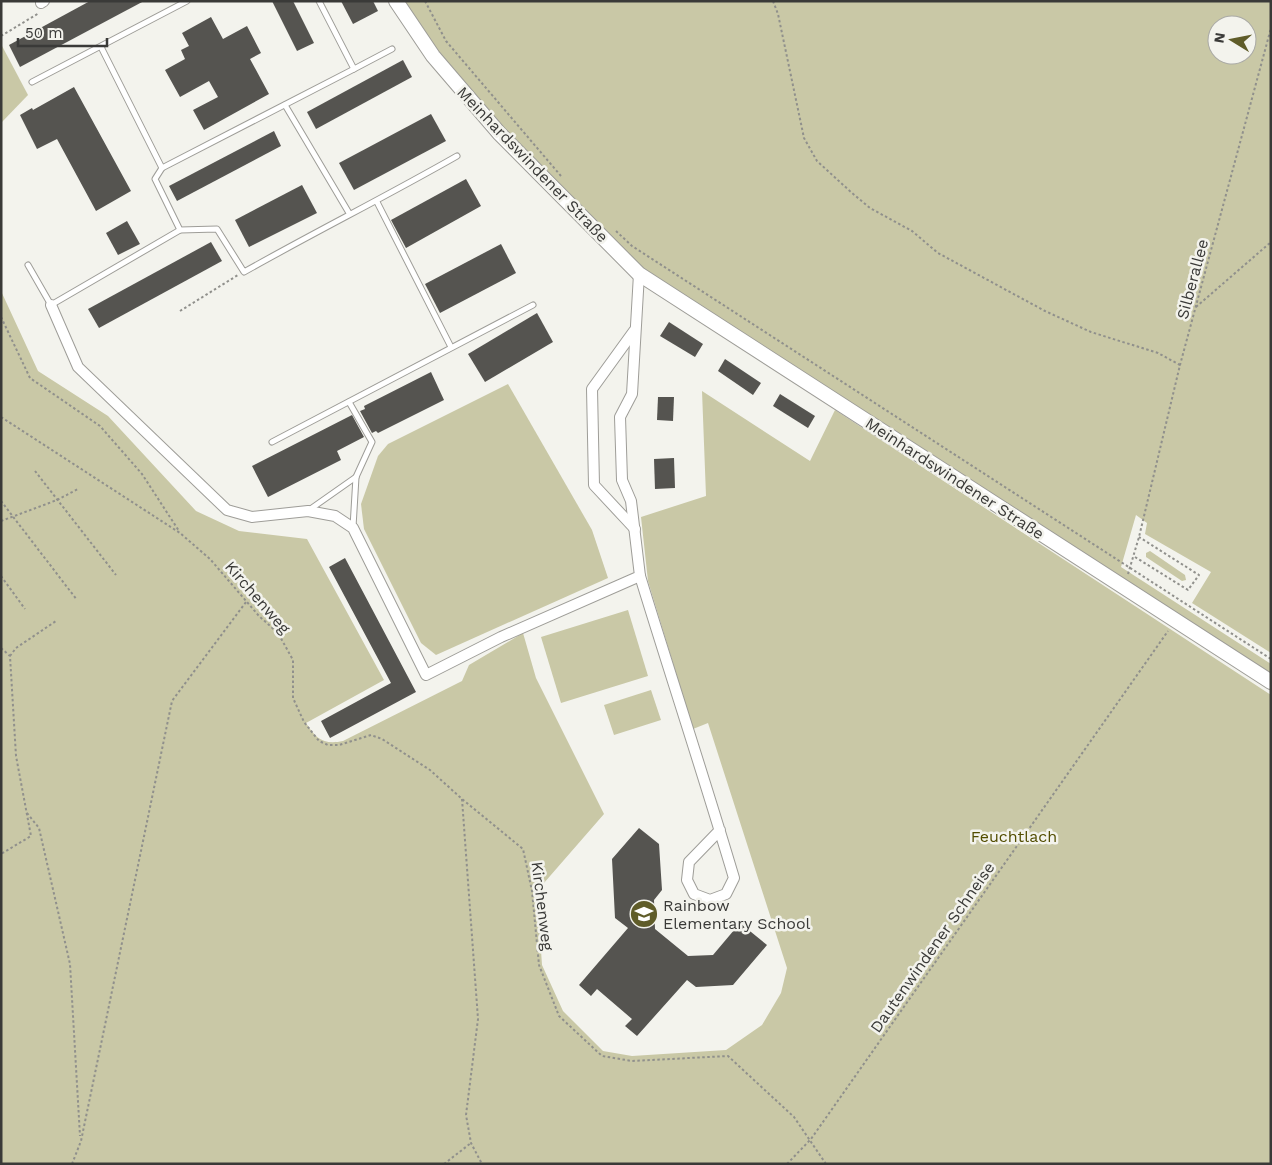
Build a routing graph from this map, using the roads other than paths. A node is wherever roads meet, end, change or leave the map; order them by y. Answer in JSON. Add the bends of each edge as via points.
{"nodes":[{"id":1,"x":187,"y":1,"type":"edge"},
{"id":2,"x":319,"y":1,"type":"edge"},
{"id":3,"x":396,"y":1,"type":"edge"},
{"id":4,"x":101,"y":47,"type":"junction"},
{"id":5,"x":392,"y":49,"type":"dead end"},
{"id":6,"x":354,"y":70,"type":"junction"},
{"id":7,"x":32,"y":82,"type":"dead end"},
{"id":8,"x":285,"y":105,"type":"junction"},
{"id":9,"x":457,"y":156,"type":"dead end"},
{"id":10,"x":162,"y":168,"type":"junction"},
{"id":11,"x":377,"y":202,"type":"junction"},
{"id":12,"x":349,"y":213,"type":"junction"},
{"id":13,"x":180,"y":230,"type":"junction"},
{"id":14,"x":28,"y":265,"type":"dead end"},
{"id":15,"x":639,"y":274,"type":"junction"},
{"id":16,"x":51,"y":305,"type":"junction"},
{"id":17,"x":533,"y":305,"type":"dead end"},
{"id":18,"x":634,"y":330,"type":"junction"},
{"id":19,"x":451,"y":348,"type":"junction"},
{"id":20,"x":349,"y":402,"type":"junction"},
{"id":21,"x":272,"y":442,"type":"dead end"},
{"id":22,"x":356,"y":477,"type":"junction"},
{"id":23,"x":308,"y":510,"type":"junction"},
{"id":24,"x":352,"y":528,"type":"junction"},
{"id":25,"x":636,"y":530,"type":"junction"},
{"id":26,"x":640,"y":576,"type":"junction"},
{"id":27,"x":1271,"y":682,"type":"edge"},
{"id":28,"x":720,"y":830,"type":"junction"}],
"edges":[{"from":1,"to":4,"type":"lane"},
{"from":2,"to":6,"type":"lane"},
{"from":3,"to":15,"type":"street","name":"Meinhardswindener Straße","via":[[433,56],[499,133]]},
{"from":4,"to":7,"type":"lane"},
{"from":4,"to":10,"type":"lane"},
{"from":5,"to":6,"type":"lane"},
{"from":6,"to":8,"type":"lane"},
{"from":8,"to":10,"type":"lane"},
{"from":8,"to":12,"type":"lane"},
{"from":9,"to":11,"type":"lane"},
{"from":10,"to":13,"type":"lane","via":[[155,179]]},
{"from":11,"to":12,"type":"lane"},
{"from":11,"to":19,"type":"lane"},
{"from":12,"to":13,"type":"lane","via":[[244,272],[217,229]]},
{"from":13,"to":16,"type":"lane"},
{"from":14,"to":16,"type":"lane"},
{"from":15,"to":18,"type":"street"},
{"from":15,"to":27,"type":"street","name":"Meinhardswindener Straße"},
{"from":16,"to":23,"type":"street","via":[[78,367],[227,510],[252,517]]},
{"from":17,"to":19,"type":"lane"},
{"from":18,"to":25,"type":"street","via":[[632,394],[620,417],[622,480],[631,502]]},
{"from":18,"to":25,"type":"street","via":[[592,389],[594,485]]},
{"from":19,"to":20,"type":"lane"},
{"from":20,"to":21,"type":"lane"},
{"from":20,"to":22,"type":"lane","via":[[372,442]]},
{"from":22,"to":23,"type":"lane"},
{"from":22,"to":24,"type":"lane"},
{"from":23,"to":24,"type":"street","via":[[335,516]]},
{"from":24,"to":26,"type":"street","via":[[426,675],[501,636]]},
{"from":25,"to":26,"type":"street"},
{"from":26,"to":28,"type":"street"},
{"from":28,"to":28,"type":"street","via":[[690,862],[687,880],[694,894],[710,900],[726,894],[734,878]]}]}
